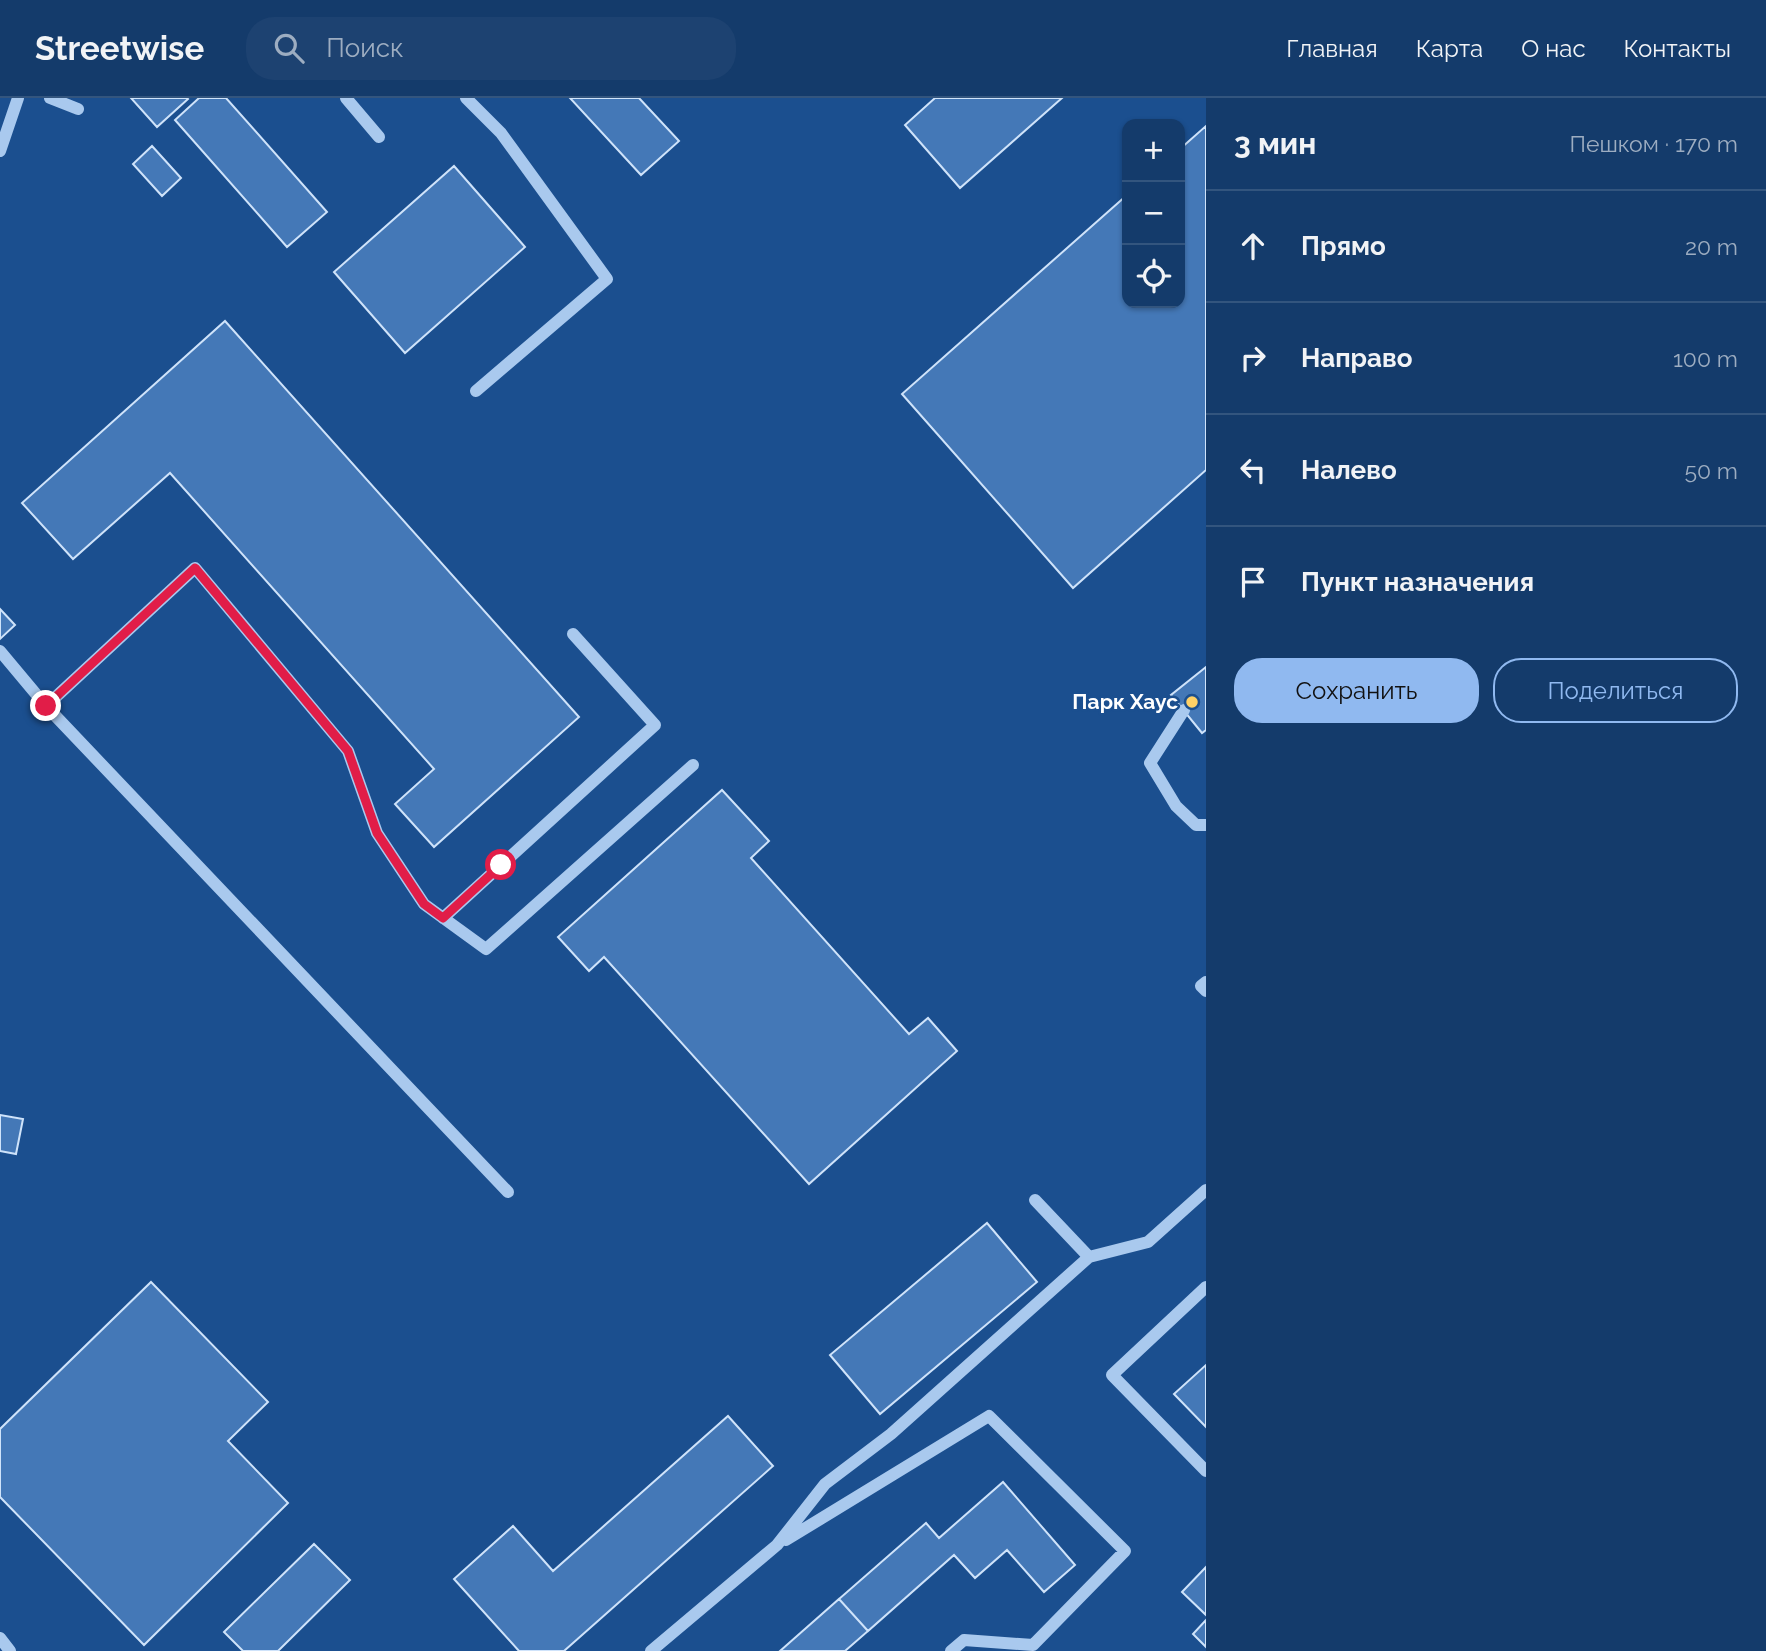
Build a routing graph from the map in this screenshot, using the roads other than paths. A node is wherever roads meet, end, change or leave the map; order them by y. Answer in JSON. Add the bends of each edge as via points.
{"nodes":[{"id":1,"x":18,"y":98,"type":"edge"},
{"id":2,"x":50,"y":98,"type":"edge"},
{"id":3,"x":346,"y":98,"type":"edge"},
{"id":4,"x":466,"y":98,"type":"edge"},
{"id":5,"x":78,"y":109,"type":"dead end"},
{"id":6,"x":379,"y":137,"type":"dead end"},
{"id":7,"x":0,"y":151,"type":"edge"},
{"id":8,"x":476,"y":391,"type":"dead end"},
{"id":9,"x":573,"y":634,"type":"dead end"},
{"id":10,"x":0,"y":651,"type":"edge"},
{"id":11,"x":46,"y":706,"type":"junction"},
{"id":12,"x":1184,"y":710,"type":"dead end"},
{"id":13,"x":693,"y":765,"type":"dead end"},
{"id":14,"x":1206,"y":825,"type":"edge"},
{"id":15,"x":443,"y":918,"type":"junction"},
{"id":16,"x":1206,"y":982,"type":"edge"},
{"id":17,"x":1206,"y":991,"type":"edge"},
{"id":18,"x":1206,"y":1190,"type":"edge"},
{"id":19,"x":508,"y":1192,"type":"dead end"},
{"id":20,"x":1035,"y":1200,"type":"dead end"},
{"id":21,"x":1089,"y":1257,"type":"junction"},
{"id":22,"x":1206,"y":1287,"type":"edge"},
{"id":23,"x":1206,"y":1471,"type":"edge"},
{"id":24,"x":777,"y":1545,"type":"junction"},
{"id":25,"x":0,"y":1637,"type":"edge"},
{"id":26,"x":10,"y":1651,"type":"edge"},
{"id":27,"x":651,"y":1651,"type":"edge"},
{"id":28,"x":951,"y":1651,"type":"edge"}],
"edges":[{"from":1,"to":7,"type":"street"},
{"from":2,"to":5,"type":"street"},
{"from":3,"to":6,"type":"street"},
{"from":4,"to":8,"type":"street","via":[[501,133],[607,279]]},
{"from":9,"to":15,"type":"street","via":[[654,725]]},
{"from":10,"to":11,"type":"street"},
{"from":11,"to":15,"type":"street","via":[[195,568],[348,751],[377,833],[424,904]]},
{"from":11,"to":19,"type":"street"},
{"from":12,"to":14,"type":"street","via":[[1150,763],[1176,806],[1196,825]]},
{"from":13,"to":15,"type":"street","via":[[486,949]]},
{"from":16,"to":17,"type":"street","via":[[1201,986]]},
{"from":18,"to":21,"type":"street","via":[[1149,1242]]},
{"from":20,"to":21,"type":"street"},
{"from":21,"to":24,"type":"street","via":[[891,1434],[825,1484]]},
{"from":22,"to":23,"type":"street","via":[[1112,1376]]},
{"from":24,"to":27,"type":"street"},
{"from":24,"to":28,"type":"street","via":[[989,1416],[1125,1551],[1033,1645],[964,1640]]},
{"from":25,"to":26,"type":"street"}]}
